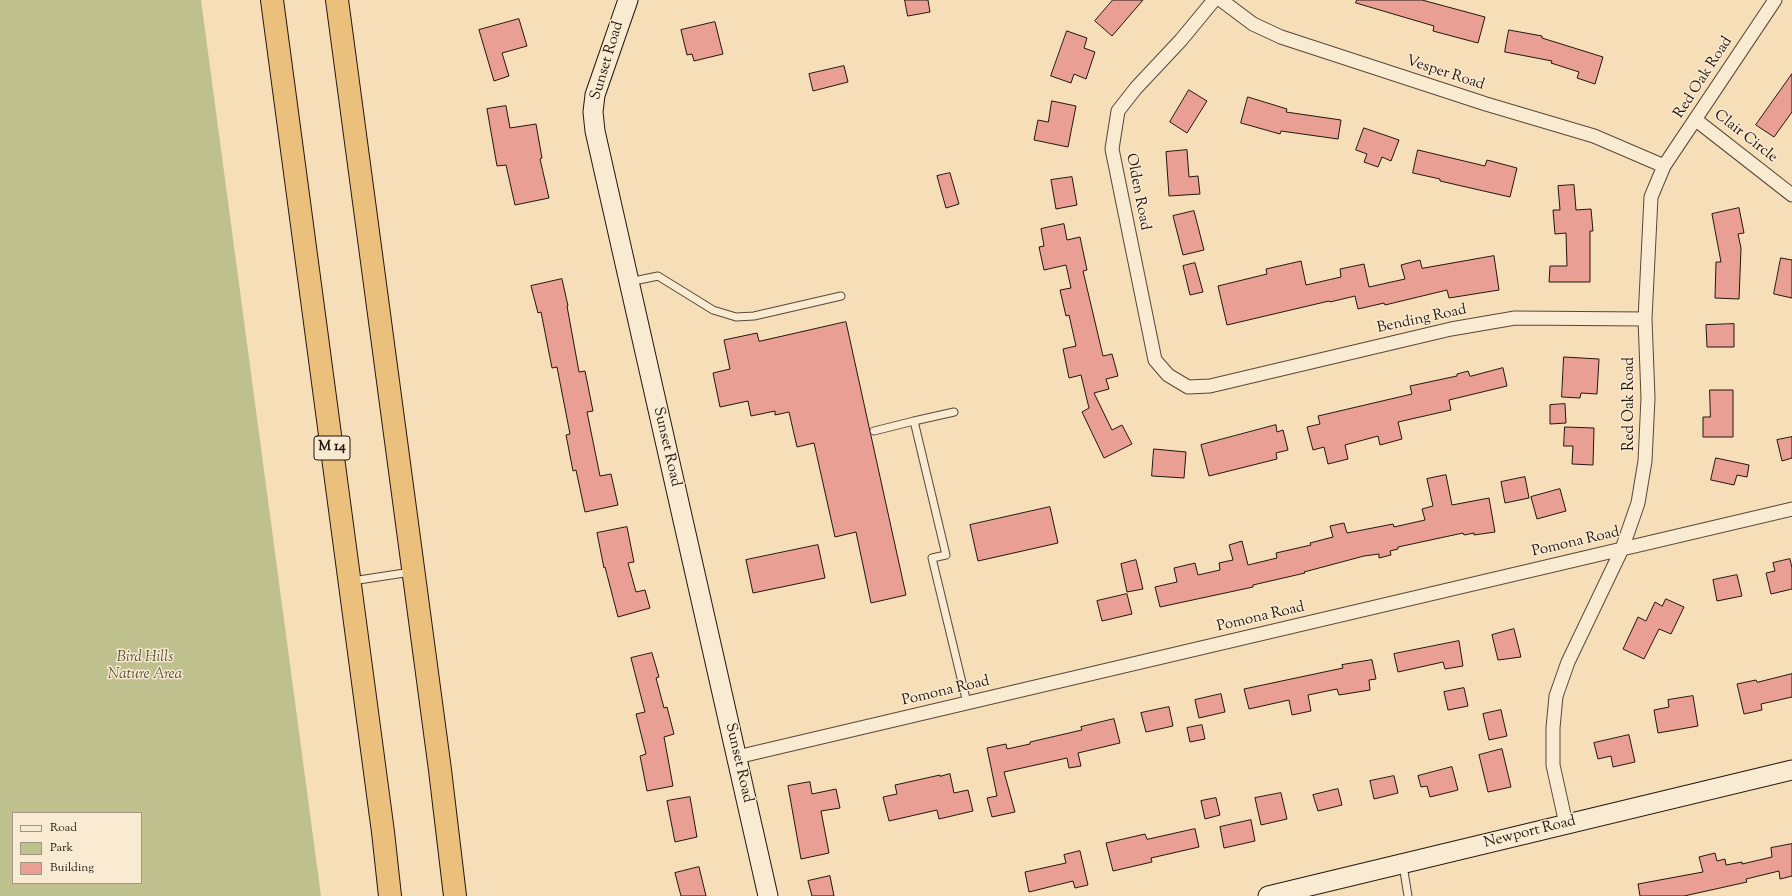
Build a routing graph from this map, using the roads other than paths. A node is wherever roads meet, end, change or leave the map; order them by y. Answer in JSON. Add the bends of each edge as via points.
{"nodes":[{"id":1,"x":272,"y":0,"type":"edge"},
{"id":2,"x":337,"y":0,"type":"edge"},
{"id":3,"x":628,"y":0,"type":"edge"},
{"id":4,"x":1214,"y":0,"type":"edge"},
{"id":5,"x":1221,"y":0,"type":"edge"},
{"id":6,"x":1775,"y":0,"type":"edge"},
{"id":7,"x":1696,"y":120,"type":"junction"},
{"id":8,"x":1664,"y":166,"type":"junction"},
{"id":9,"x":1792,"y":195,"type":"edge"},
{"id":10,"x":629,"y":282,"type":"junction"},
{"id":11,"x":841,"y":296,"type":"dead end"},
{"id":12,"x":1645,"y":319,"type":"junction"},
{"id":13,"x":1210,"y":386,"type":"joint"},
{"id":14,"x":954,"y":412,"type":"dead end"},
{"id":15,"x":914,"y":421,"type":"junction"},
{"id":16,"x":874,"y":431,"type":"dead end"},
{"id":17,"x":1792,"y":509,"type":"edge"},
{"id":18,"x":1622,"y":549,"type":"junction"},
{"id":19,"x":413,"y":571,"type":"junction"},
{"id":20,"x":350,"y":581,"type":"junction"},
{"id":21,"x":967,"y":703,"type":"junction"},
{"id":22,"x":737,"y":757,"type":"junction"},
{"id":23,"x":1792,"y":770,"type":"edge"},
{"id":24,"x":1566,"y":824,"type":"junction"},
{"id":25,"x":1403,"y":864,"type":"junction"},
{"id":26,"x":390,"y":896,"type":"edge"},
{"id":27,"x":455,"y":896,"type":"edge"},
{"id":28,"x":768,"y":896,"type":"edge"},
{"id":29,"x":1268,"y":896,"type":"edge"},
{"id":30,"x":1408,"y":896,"type":"edge"}],
"edges":[{"from":1,"to":20,"type":"highway","number":"M 14"},
{"from":2,"to":19,"type":"highway"},
{"from":3,"to":10,"type":"street","name":"Sunset Road","via":[[599,80],[593,112]]},
{"from":4,"to":13,"type":"street","name":"Olden Road","via":[[1118,112],[1112,150],[1155,360],[1168,375],[1188,387]]},
{"from":5,"to":8,"type":"street","name":"Vesper Road","via":[[1253,24],[1281,37],[1486,104],[1594,136]]},
{"from":6,"to":7,"type":"street","name":"Red Oak Road"},
{"from":7,"to":8,"type":"street","name":"Red Oak Road"},
{"from":7,"to":9,"type":"street","name":"Clair Circle"},
{"from":8,"to":12,"type":"street","name":"Red Oak Road","via":[[1651,197]]},
{"from":10,"to":11,"type":"lane","via":[[658,276],[713,310],[736,317],[754,316]]},
{"from":10,"to":22,"type":"street","name":"Sunset Road"},
{"from":12,"to":13,"type":"street","name":"Bending Road","via":[[1515,318],[1444,331]]},
{"from":12,"to":18,"type":"street","name":"Red Oak Road","via":[[1648,398],[1645,461],[1638,503]]},
{"from":14,"to":15,"type":"lane"},
{"from":15,"to":16,"type":"lane"},
{"from":15,"to":21,"type":"lane","via":[[946,555],[932,558]]},
{"from":17,"to":18,"type":"street","name":"Pomona Road"},
{"from":18,"to":21,"type":"street","name":"Pomona Road"},
{"from":18,"to":24,"type":"street","name":"Red Oak Road","via":[[1568,662],[1556,696],[1553,765]]},
{"from":19,"to":20,"type":"lane"},
{"from":19,"to":27,"type":"highway"},
{"from":20,"to":26,"type":"highway","number":"M 14"},
{"from":21,"to":22,"type":"street","name":"Pomona Road"},
{"from":22,"to":28,"type":"street","name":"Sunset Road"},
{"from":23,"to":24,"type":"street","name":"Newport Road"},
{"from":24,"to":25,"type":"street","name":"Newport Road"},
{"from":25,"to":29,"type":"street","name":"Newport Road"},
{"from":25,"to":30,"type":"lane"}]}
